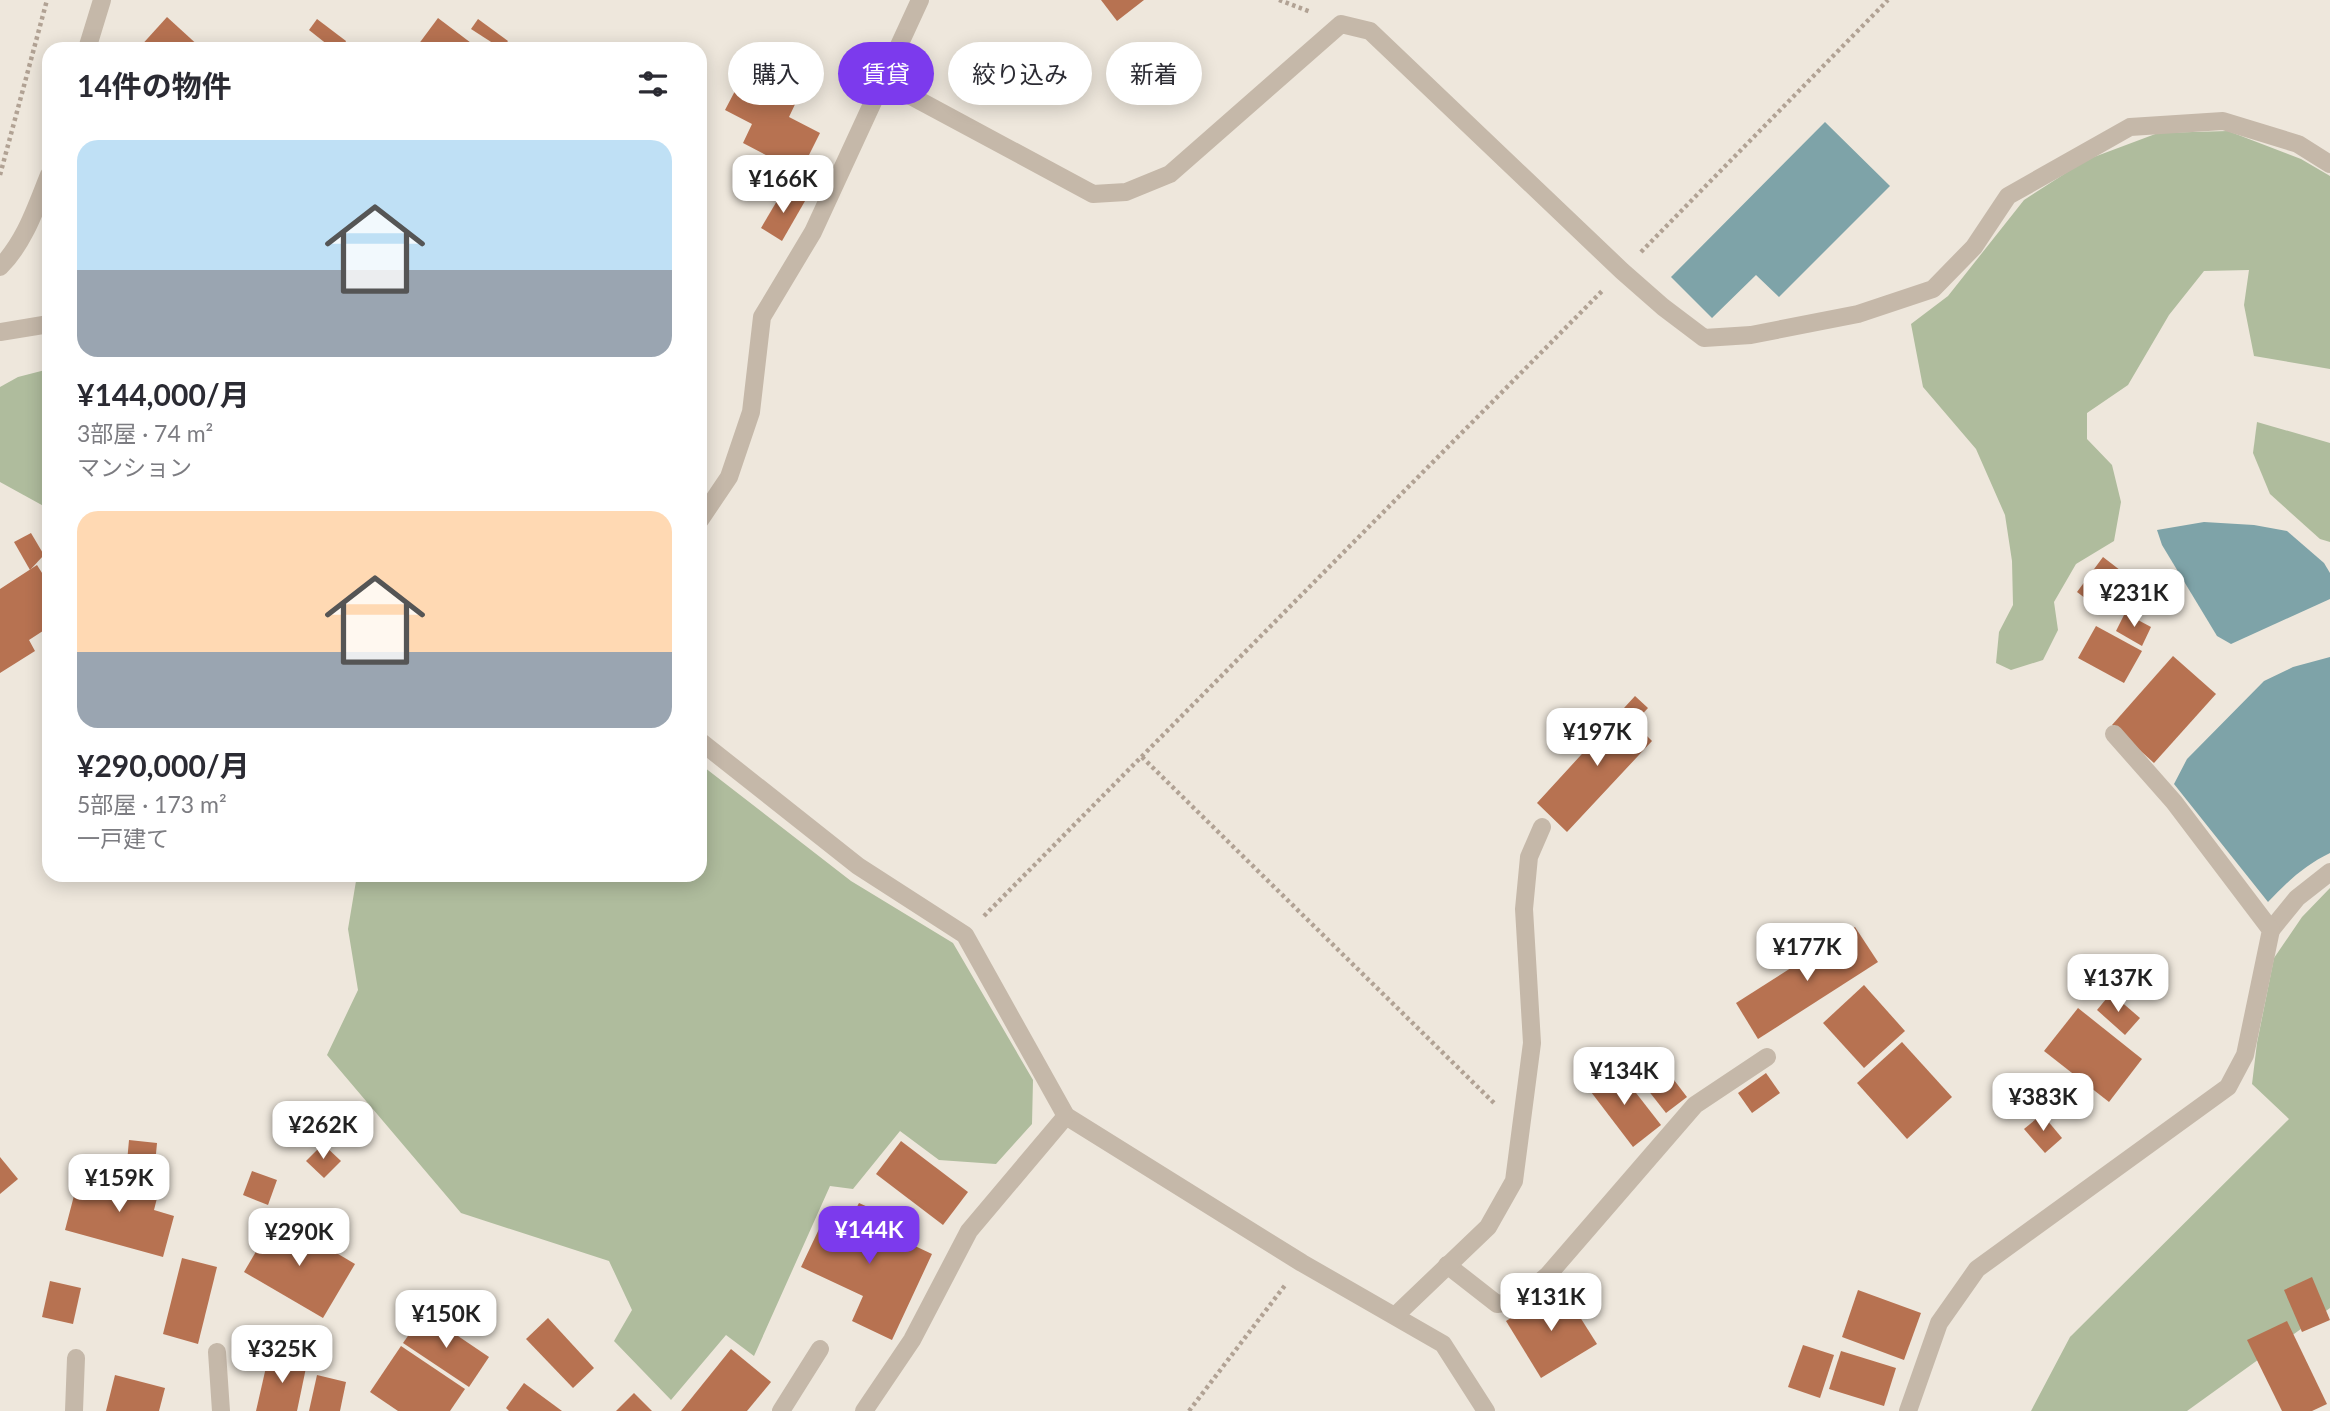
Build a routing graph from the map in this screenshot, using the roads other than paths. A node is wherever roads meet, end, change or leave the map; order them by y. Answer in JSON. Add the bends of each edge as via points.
{"nodes":[{"id":1,"x":102,"y":0,"type":"edge"},
{"id":2,"x":920,"y":0,"type":"edge"},
{"id":3,"x":89,"y":42,"type":"edge"},
{"id":4,"x":901,"y":42,"type":"edge"},
{"id":5,"x":872,"y":105,"type":"edge"},
{"id":6,"x":928,"y":105,"type":"edge"},
{"id":7,"x":2330,"y":164,"type":"edge"},
{"id":8,"x":42,"y":192,"type":"edge"},
{"id":9,"x":0,"y":267,"type":"edge"},
{"id":10,"x":42,"y":325,"type":"edge"},
{"id":11,"x":0,"y":332,"type":"edge"},
{"id":12,"x":707,"y":510,"type":"edge"},
{"id":13,"x":2114,"y":734,"type":"dead end"},
{"id":14,"x":707,"y":747,"type":"edge"},
{"id":15,"x":1542,"y":827,"type":"dead end"},
{"id":16,"x":2330,"y":872,"type":"edge"},
{"id":17,"x":2270,"y":930,"type":"junction"},
{"id":18,"x":1767,"y":1057,"type":"dead end"},
{"id":19,"x":1066,"y":1116,"type":"junction"},
{"id":20,"x":1447,"y":1265,"type":"junction"},
{"id":21,"x":1396,"y":1315,"type":"junction"},
{"id":22,"x":820,"y":1349,"type":"dead end"},
{"id":23,"x":217,"y":1352,"type":"dead end"},
{"id":24,"x":76,"y":1358,"type":"dead end"},
{"id":25,"x":74,"y":1411,"type":"edge"},
{"id":26,"x":221,"y":1411,"type":"edge"},
{"id":27,"x":781,"y":1411,"type":"edge"},
{"id":28,"x":864,"y":1411,"type":"edge"},
{"id":29,"x":1486,"y":1411,"type":"edge"},
{"id":30,"x":1908,"y":1411,"type":"edge"}],
"edges":[{"from":1,"to":3,"type":"street"},
{"from":2,"to":4,"type":"street"},
{"from":5,"to":12,"type":"street","via":[[813,232],[762,317],[751,412],[729,477]]},
{"from":6,"to":7,"type":"street","via":[[1093,194],[1126,192],[1170,174],[1341,24],[1370,31],[1622,271],[1704,338],[1751,335],[1858,314],[1933,289],[1974,247],[2008,196],[2130,127],[2223,121],[2298,144]]},
{"from":8,"to":9,"type":"street","via":[[27,229]]},
{"from":10,"to":11,"type":"street"},
{"from":13,"to":17,"type":"street","via":[[2174,802]]},
{"from":14,"to":19,"type":"street","via":[[858,866],[965,935]]},
{"from":15,"to":20,"type":"street","via":[[1529,857],[1524,909],[1532,1043],[1514,1181],[1488,1227]]},
{"from":16,"to":17,"type":"street","via":[[2297,898]]},
{"from":17,"to":30,"type":"street","via":[[2245,1055],[2228,1087],[1977,1269],[1939,1323]]},
{"from":18,"to":20,"type":"street","via":[[1696,1105],[1548,1275],[1517,1301],[1497,1304]]},
{"from":19,"to":21,"type":"street","via":[[1302,1264]]},
{"from":19,"to":28,"type":"street","via":[[969,1231],[912,1340]]},
{"from":20,"to":21,"type":"street"},
{"from":21,"to":29,"type":"street","via":[[1443,1343]]},
{"from":22,"to":27,"type":"street"},
{"from":23,"to":26,"type":"street"},
{"from":24,"to":25,"type":"street"}]}
